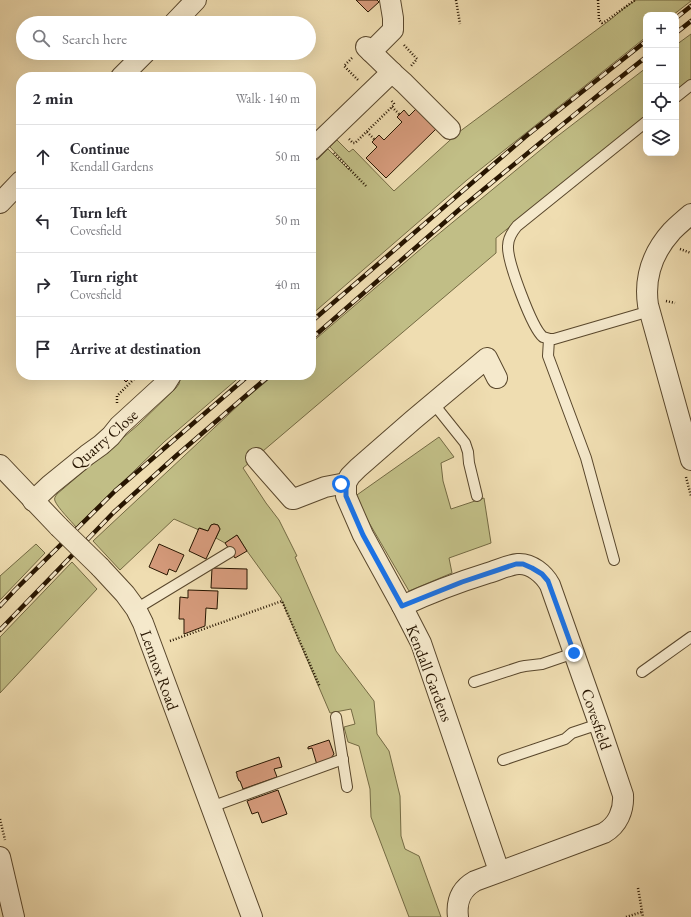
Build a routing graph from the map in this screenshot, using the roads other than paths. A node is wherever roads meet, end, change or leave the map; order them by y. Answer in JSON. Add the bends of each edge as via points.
{"nodes":[{"id":1,"x":196,"y":0,"type":"edge"},
{"id":2,"x":390,"y":0,"type":"edge"},
{"id":3,"x":181,"y":16,"type":"edge"},
{"id":4,"x":138,"y":60,"type":"edge"},
{"id":5,"x":399,"y":71,"type":"junction"},
{"id":6,"x":127,"y":72,"type":"edge"},
{"id":7,"x":691,"y":85,"type":"edge"},
{"id":8,"x":679,"y":95,"type":"edge"},
{"id":9,"x":643,"y":124,"type":"edge"},
{"id":10,"x":450,"y":129,"type":"dead end"},
{"id":11,"x":316,"y":146,"type":"edge"},
{"id":12,"x":16,"y":186,"type":"edge"},
{"id":13,"x":0,"y":203,"type":"edge"},
{"id":14,"x":691,"y":214,"type":"edge"},
{"id":15,"x":650,"y":311,"type":"junction"},
{"id":16,"x":549,"y":339,"type":"junction"},
{"id":17,"x":497,"y":378,"type":"dead end"},
{"id":18,"x":168,"y":380,"type":"edge"},
{"id":19,"x":433,"y":403,"type":"junction"},
{"id":20,"x":256,"y":458,"type":"dead end"},
{"id":21,"x":691,"y":460,"type":"edge"},
{"id":22,"x":0,"y":464,"type":"edge"},
{"id":23,"x":346,"y":483,"type":"junction"},
{"id":24,"x":477,"y":496,"type":"dead end"},
{"id":25,"x":33,"y":501,"type":"junction"},
{"id":26,"x":230,"y":552,"type":"dead end"},
{"id":27,"x":614,"y":560,"type":"dead end"},
{"id":28,"x":402,"y":606,"type":"junction"},
{"id":29,"x":136,"y":609,"type":"junction"},
{"id":30,"x":691,"y":637,"type":"edge"},
{"id":31,"x":574,"y":653,"type":"junction"},
{"id":32,"x":642,"y":672,"type":"dead end"},
{"id":33,"x":474,"y":682,"type":"dead end"},
{"id":34,"x":336,"y":716,"type":"dead end"},
{"id":35,"x":599,"y":724,"type":"junction"},
{"id":36,"x":343,"y":759,"type":"junction"},
{"id":37,"x":503,"y":760,"type":"dead end"},
{"id":38,"x":347,"y":787,"type":"dead end"},
{"id":39,"x":211,"y":807,"type":"junction"},
{"id":40,"x":0,"y":857,"type":"edge"},
{"id":41,"x":499,"y":871,"type":"junction"},
{"id":42,"x":14,"y":917,"type":"edge"},
{"id":43,"x":252,"y":917,"type":"edge"},
{"id":44,"x":458,"y":917,"type":"edge"}],
"edges":[{"from":1,"to":3,"type":"street"},
{"from":2,"to":5,"type":"street","via":[[393,30],[363,52]]},
{"from":4,"to":6,"type":"street"},
{"from":5,"to":10,"type":"street","via":[[404,83]]},
{"from":5,"to":11,"type":"street"},
{"from":7,"to":8,"type":"lane"},
{"from":9,"to":16,"type":"lane","via":[[523,221],[512,233],[508,246],[512,268],[537,329],[542,337]]},
{"from":12,"to":13,"type":"street"},
{"from":14,"to":15,"type":"street","via":[[666,238],[653,261],[647,281]]},
{"from":15,"to":16,"type":"lane"},
{"from":15,"to":21,"type":"street"},
{"from":16,"to":27,"type":"lane","via":[[549,360],[586,458]]},
{"from":17,"to":19,"type":"street","via":[[487,358]]},
{"from":18,"to":25,"type":"street","name":"Quarry Close","via":[[106,441]]},
{"from":19,"to":23,"type":"street","via":[[358,468]]},
{"from":19,"to":24,"type":"lane","via":[[464,442]]},
{"from":20,"to":23,"type":"street","via":[[292,499]]},
{"from":22,"to":25,"type":"street","name":"Lennox Road"},
{"from":23,"to":28,"type":"street","name":"Kendall Gardens","via":[[346,496],[363,535]]},
{"from":25,"to":29,"type":"street","name":"Lennox Road","bridge":true,"via":[[100,567]]},
{"from":26,"to":29,"type":"lane"},
{"from":28,"to":31,"type":"street","name":"Covesfield","via":[[475,577],[516,564],[526,565],[548,581]]},
{"from":28,"to":41,"type":"street","name":"Kendall Gardens","via":[[421,643]]},
{"from":29,"to":39,"type":"street","name":"Lennox Road"},
{"from":30,"to":32,"type":"lane"},
{"from":31,"to":33,"type":"lane"},
{"from":31,"to":35,"type":"street","name":"Covesfield"},
{"from":34,"to":36,"type":"lane"},
{"from":35,"to":37,"type":"lane","via":[[572,733],[566,739]]},
{"from":35,"to":41,"type":"street","name":"Covesfield","via":[[623,796],[621,811],[615,824],[604,833]]},
{"from":36,"to":38,"type":"lane"},
{"from":36,"to":39,"type":"lane"},
{"from":39,"to":43,"type":"street","name":"Lennox Road"},
{"from":40,"to":42,"type":"street"},
{"from":41,"to":44,"type":"street","name":"Covesfield","via":[[478,879],[462,892],[458,902]]}]}
